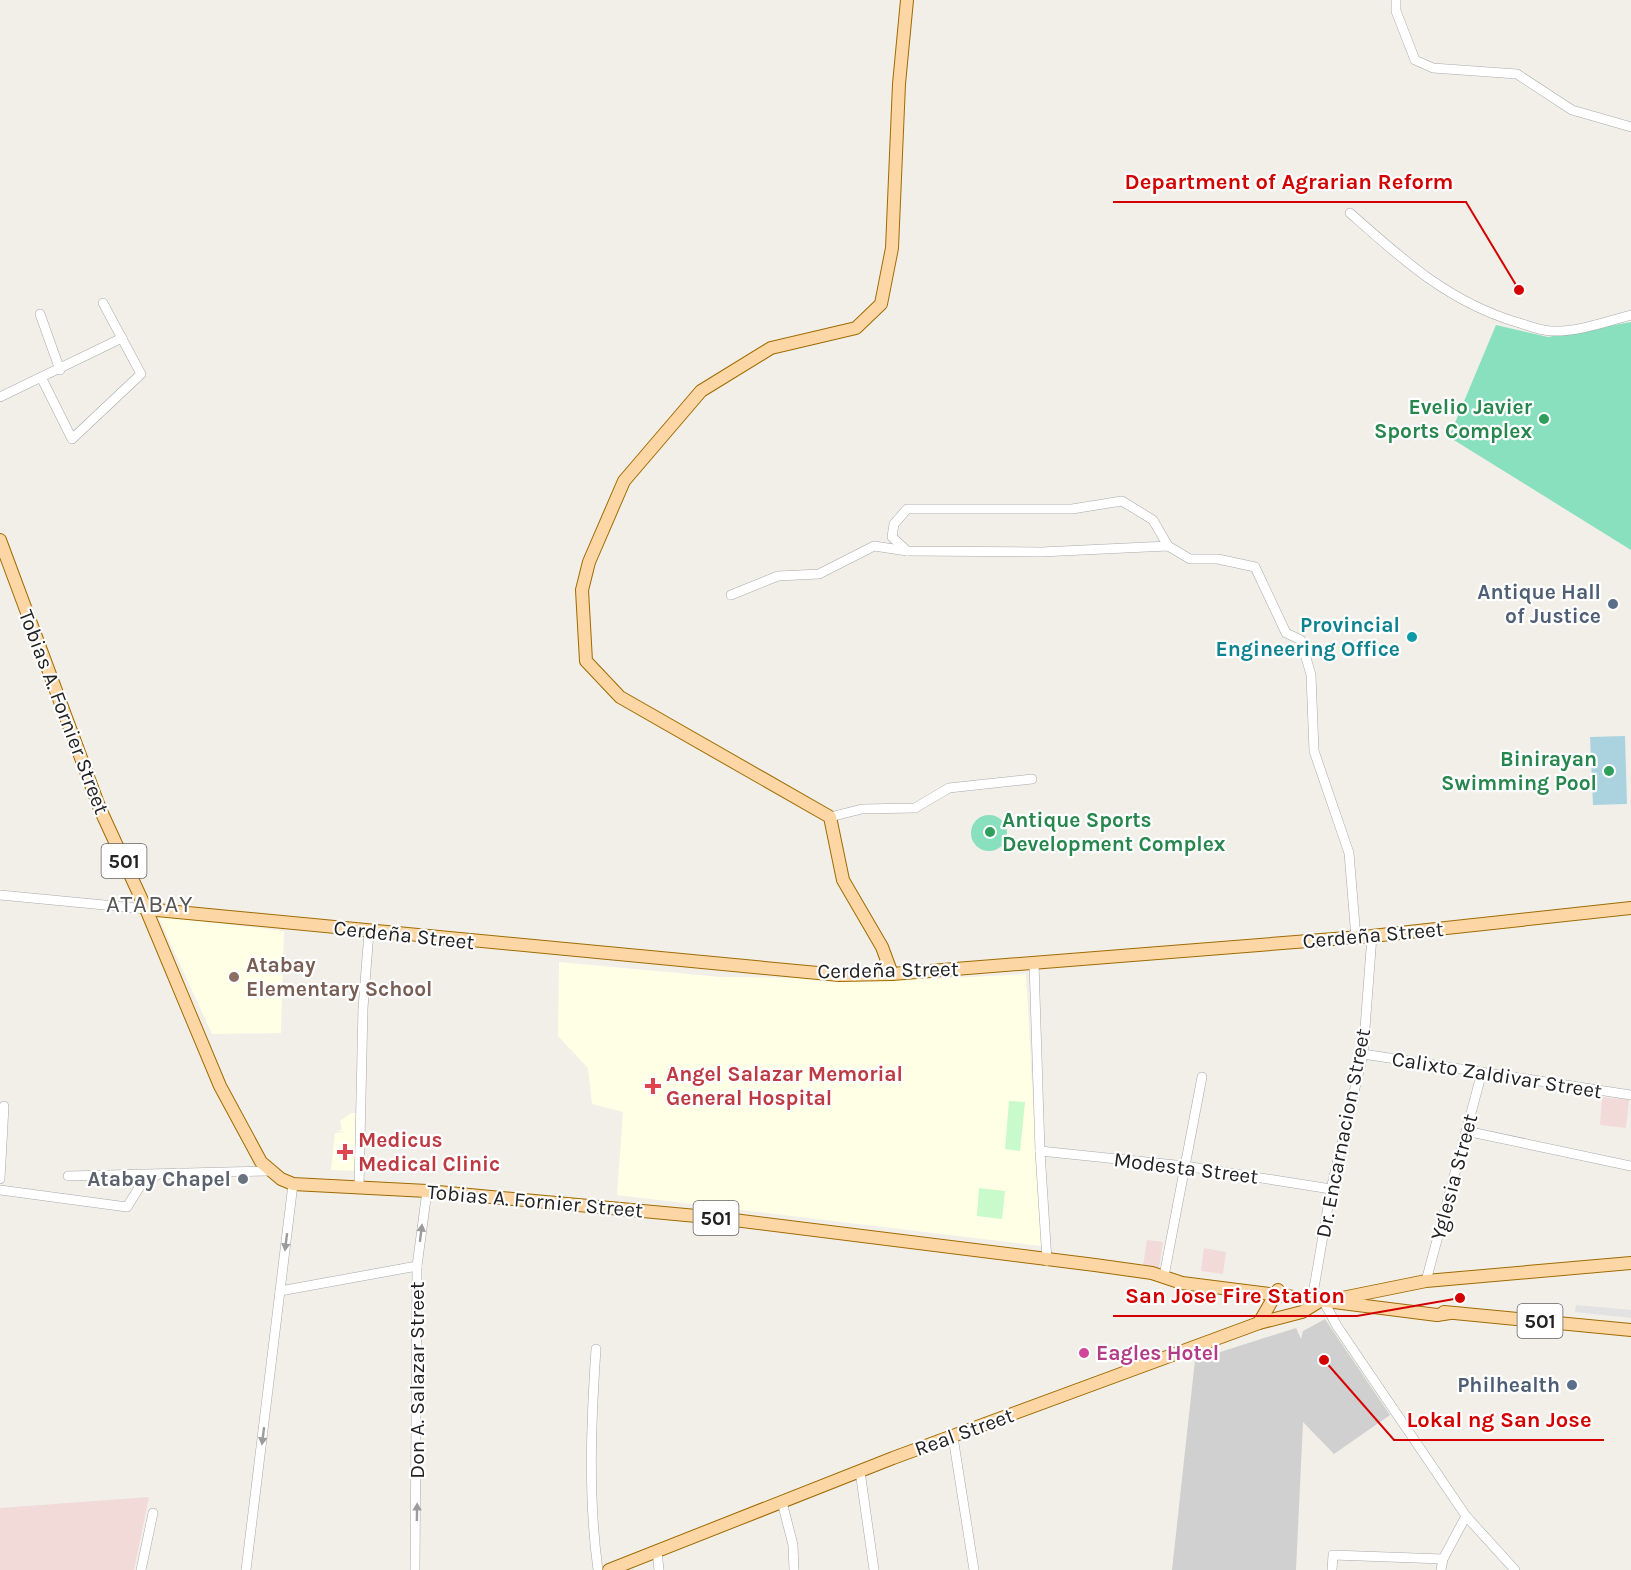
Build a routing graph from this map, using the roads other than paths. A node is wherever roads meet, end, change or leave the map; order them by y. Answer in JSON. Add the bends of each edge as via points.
{"nodes":[{"id":1,"x":907,"y":0,"type":"edge"},
{"id":2,"x":1396,"y":0,"type":"edge"},
{"id":3,"x":1631,"y":127,"type":"edge"},
{"id":4,"x":1350,"y":213,"type":"dead end"},
{"id":5,"x":103,"y":303,"type":"dead end"},
{"id":6,"x":40,"y":314,"type":"dead end"},
{"id":7,"x":1631,"y":315,"type":"edge"},
{"id":8,"x":122,"y":338,"type":"junction"},
{"id":9,"x":60,"y":370,"type":"junction"},
{"id":10,"x":42,"y":379,"type":"junction"},
{"id":11,"x":0,"y":397,"type":"edge"},
{"id":12,"x":0,"y":540,"type":"edge"},
{"id":13,"x":1168,"y":546,"type":"junction"},
{"id":14,"x":907,"y":550,"type":"junction"},
{"id":15,"x":730,"y":595,"type":"dead end"},
{"id":16,"x":1032,"y":780,"type":"dead end"},
{"id":17,"x":830,"y":817,"type":"junction"},
{"id":18,"x":0,"y":896,"type":"edge"},
{"id":19,"x":1631,"y":908,"type":"edge"},
{"id":20,"x":146,"y":909,"type":"junction"},
{"id":21,"x":369,"y":932,"type":"junction"},
{"id":22,"x":1372,"y":936,"type":"junction"},
{"id":23,"x":1356,"y":938,"type":"junction"},
{"id":24,"x":1034,"y":963,"type":"junction"},
{"id":25,"x":892,"y":974,"type":"junction"},
{"id":26,"x":1363,"y":1054,"type":"junction"},
{"id":27,"x":1482,"y":1072,"type":"junction"},
{"id":28,"x":1202,"y":1077,"type":"dead end"},
{"id":29,"x":1631,"y":1095,"type":"edge"},
{"id":30,"x":4,"y":1106,"type":"dead end"},
{"id":31,"x":1466,"y":1131,"type":"junction"},
{"id":32,"x":1040,"y":1151,"type":"junction"},
{"id":33,"x":1185,"y":1166,"type":"junction"},
{"id":34,"x":1631,"y":1166,"type":"edge"},
{"id":35,"x":269,"y":1171,"type":"junction"},
{"id":36,"x":159,"y":1174,"type":"junction"},
{"id":37,"x":68,"y":1176,"type":"dead end"},
{"id":38,"x":0,"y":1179,"type":"edge"},
{"id":39,"x":293,"y":1184,"type":"junction"},
{"id":40,"x":359,"y":1187,"type":"junction"},
{"id":41,"x":1331,"y":1189,"type":"junction"},
{"id":42,"x":0,"y":1190,"type":"edge"},
{"id":43,"x":428,"y":1191,"type":"junction"},
{"id":44,"x":1047,"y":1261,"type":"junction"},
{"id":45,"x":1631,"y":1263,"type":"edge"},
{"id":46,"x":417,"y":1266,"type":"junction"},
{"id":47,"x":1164,"y":1276,"type":"junction"},
{"id":48,"x":1426,"y":1281,"type":"junction"},
{"id":49,"x":280,"y":1291,"type":"junction"},
{"id":50,"x":1277,"y":1292,"type":"junction"},
{"id":51,"x":1342,"y":1298,"type":"junction"},
{"id":52,"x":1319,"y":1299,"type":"junction"},
{"id":53,"x":1450,"y":1313,"type":"junction"},
{"id":54,"x":1259,"y":1323,"type":"junction"},
{"id":55,"x":1631,"y":1330,"type":"edge"},
{"id":56,"x":596,"y":1349,"type":"dead end"},
{"id":57,"x":953,"y":1437,"type":"junction"},
{"id":58,"x":860,"y":1471,"type":"junction"},
{"id":59,"x":782,"y":1502,"type":"junction"},
{"id":60,"x":153,"y":1513,"type":"dead end"},
{"id":61,"x":1466,"y":1516,"type":"junction"},
{"id":62,"x":657,"y":1551,"type":"junction"},
{"id":63,"x":1443,"y":1559,"type":"junction"},
{"id":64,"x":1511,"y":1568,"type":"edge"},
{"id":65,"x":141,"y":1570,"type":"edge"},
{"id":66,"x":246,"y":1570,"type":"edge"},
{"id":67,"x":416,"y":1570,"type":"edge"},
{"id":68,"x":598,"y":1570,"type":"edge"},
{"id":69,"x":609,"y":1570,"type":"edge"},
{"id":70,"x":659,"y":1570,"type":"edge"},
{"id":71,"x":794,"y":1570,"type":"edge"},
{"id":72,"x":874,"y":1570,"type":"edge"},
{"id":73,"x":974,"y":1570,"type":"edge"},
{"id":74,"x":1332,"y":1570,"type":"edge"},
{"id":75,"x":1441,"y":1570,"type":"edge"}],
"edges":[{"from":1,"to":17,"type":"main road","via":[[892,248],[881,304],[856,328],[771,348],[701,391],[624,481],[582,590],[586,661],[620,697]]},
{"from":2,"to":3,"type":"street","via":[[1396,11],[1415,60],[1433,68],[1516,74],[1572,110]]},
{"from":4,"to":7,"type":"street","via":[[1413,270],[1492,315],[1549,331],[1581,329]]},
{"from":5,"to":8,"type":"street"},
{"from":6,"to":9,"type":"street"},
{"from":8,"to":9,"type":"street"},
{"from":8,"to":10,"type":"street","via":[[141,374],[72,439]]},
{"from":9,"to":10,"type":"street"},
{"from":10,"to":11,"type":"street"},
{"from":12,"to":20,"type":"main road","name":"Tobias A. Fornier Street","number":"501","via":[[100,809]]},
{"from":13,"to":14,"type":"street","via":[[1041,552]]},
{"from":13,"to":14,"type":"street","via":[[1153,520],[1122,501],[1072,509],[907,509],[894,524],[892,537]]},
{"from":13,"to":23,"type":"street","via":[[1190,559],[1218,559],[1255,567],[1286,633],[1301,640],[1311,675],[1314,751],[1349,853]]},
{"from":14,"to":15,"type":"street","via":[[874,546],[819,574],[778,576]]},
{"from":16,"to":17,"type":"street","via":[[949,788],[915,808],[862,809]]},
{"from":17,"to":25,"type":"main road","via":[[843,880],[882,946]]},
{"from":18,"to":20,"type":"street"},
{"from":19,"to":22,"type":"main road","name":"Cerdeña Street"},
{"from":20,"to":21,"type":"main road","name":"Cerdeña Street"},
{"from":20,"to":35,"type":"main road","name":"Tobias A. Fornier Street","number":"501","via":[[220,1086],[253,1150]]},
{"from":21,"to":25,"type":"main road","name":"Cerdeña Street","via":[[840,975]]},
{"from":21,"to":40,"type":"street","via":[[363,1008]]},
{"from":22,"to":23,"type":"main road","name":"Cerdeña Street"},
{"from":22,"to":26,"type":"street","name":"Dr. Encarnacion Street"},
{"from":23,"to":24,"type":"main road","name":"Cerdeña Street"},
{"from":24,"to":25,"type":"main road","name":"Cerdeña Street"},
{"from":24,"to":32,"type":"street"},
{"from":26,"to":27,"type":"street","name":"Calixto Zaldivar Street"},
{"from":26,"to":41,"type":"street","name":"Dr. Encarnacion Street"},
{"from":27,"to":29,"type":"street","name":"Calixto Zaldivar Street"},
{"from":27,"to":31,"type":"street","name":"Yglesia Street"},
{"from":28,"to":33,"type":"street"},
{"from":30,"to":38,"type":"street"},
{"from":31,"to":34,"type":"street"},
{"from":31,"to":48,"type":"street","name":"Yglesia Street"},
{"from":32,"to":33,"type":"street","name":"Modesta Street"},
{"from":32,"to":44,"type":"street"},
{"from":33,"to":41,"type":"street","name":"Modesta Street"},
{"from":33,"to":47,"type":"street"},
{"from":35,"to":36,"type":"street"},
{"from":35,"to":39,"type":"main road","name":"Tobias A. Fornier Street","number":"501"},
{"from":36,"to":37,"type":"street"},
{"from":36,"to":42,"type":"street","via":[[142,1183],[127,1207]]},
{"from":39,"to":40,"type":"main road","name":"Tobias A. Fornier Street","number":"501"},
{"from":39,"to":49,"type":"street","one_way":true},
{"from":40,"to":43,"type":"main road","name":"Tobias A. Fornier Street","number":"501"},
{"from":41,"to":52,"type":"street","name":"Dr. Encarnacion Street"},
{"from":43,"to":44,"type":"main road","name":"Tobias A. Fornier Street","number":"501","via":[[718,1218]]},
{"from":46,"to":43,"type":"street","name":"Don A. Salazar Street","one_way":true},
{"from":44,"to":47,"type":"main road","name":"Tobias A. Fornier Street","number":"501"},
{"from":45,"to":48,"type":"main road"},
{"from":46,"to":49,"type":"street"},
{"from":67,"to":46,"type":"street","name":"Don A. Salazar Street","one_way":true},
{"from":47,"to":50,"type":"main road","name":"Tobias A. Fornier Street","number":"501","via":[[1179,1275]]},
{"from":48,"to":51,"type":"main road"},
{"from":49,"to":66,"type":"street","one_way":true},
{"from":50,"to":52,"type":"main road","name":"Tobias A. Fornier Street","number":"501"},
{"from":50,"to":54,"type":"main road"},
{"from":51,"to":52,"type":"main road","name":"Tobias A. Fornier Street","number":"501"},
{"from":51,"to":53,"type":"main road","name":"Tobias A. Fornier Street","number":"501"},
{"from":52,"to":53,"type":"main road","name":"Tobias A. Fornier Street","number":"501","via":[[1437,1315]]},
{"from":52,"to":54,"type":"main road","name":"Real Street","via":[[1302,1312]]},
{"from":52,"to":61,"type":"street"},
{"from":53,"to":55,"type":"main road","name":"Tobias A. Fornier Street","number":"501"},
{"from":54,"to":57,"type":"main road","name":"Real Street"},
{"from":56,"to":68,"type":"street","via":[[592,1508]]},
{"from":57,"to":58,"type":"main road","name":"Real Street"},
{"from":57,"to":73,"type":"street"},
{"from":58,"to":59,"type":"main road","name":"Real Street"},
{"from":58,"to":72,"type":"street"},
{"from":59,"to":62,"type":"main road","name":"Real Street"},
{"from":59,"to":71,"type":"street","via":[[793,1545]]},
{"from":60,"to":65,"type":"street"},
{"from":61,"to":63,"type":"street"},
{"from":61,"to":64,"type":"street"},
{"from":62,"to":69,"type":"main road","name":"Real Street"},
{"from":62,"to":70,"type":"street"},
{"from":63,"to":74,"type":"street","via":[[1333,1555]]},
{"from":63,"to":75,"type":"street"}]}
